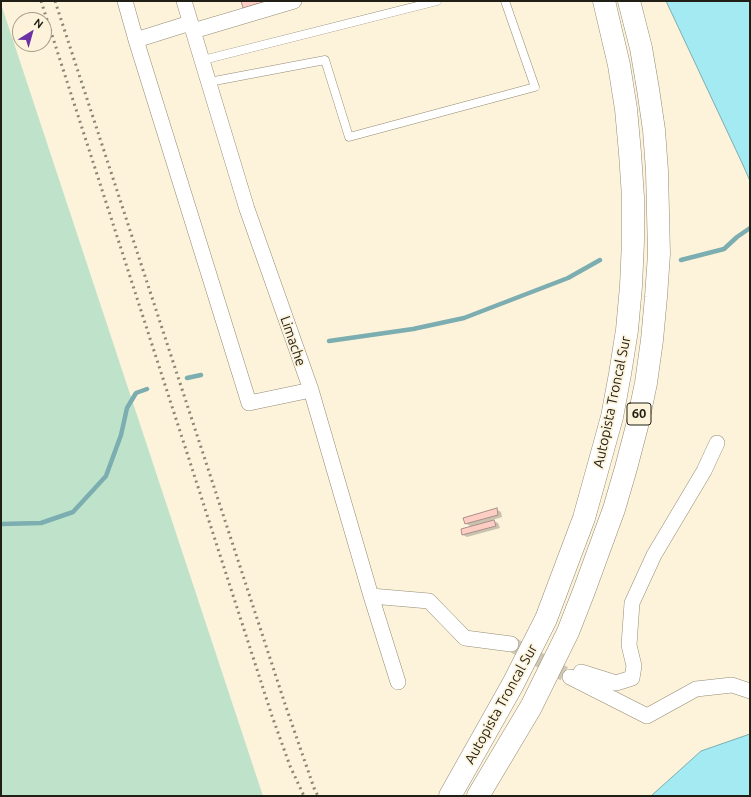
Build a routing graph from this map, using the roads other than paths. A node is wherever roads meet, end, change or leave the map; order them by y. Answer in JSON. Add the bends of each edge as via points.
{"nodes":[{"id":1,"x":125,"y":1,"type":"edge"},
{"id":2,"x":184,"y":1,"type":"edge"},
{"id":3,"x":294,"y":1,"type":"edge"},
{"id":4,"x":437,"y":1,"type":"edge"},
{"id":5,"x":506,"y":1,"type":"edge"},
{"id":6,"x":604,"y":1,"type":"edge"},
{"id":7,"x":629,"y":1,"type":"edge"},
{"id":8,"x":192,"y":27,"type":"junction"},
{"id":9,"x":136,"y":40,"type":"junction"},
{"id":10,"x":202,"y":60,"type":"junction"},
{"id":11,"x":209,"y":82,"type":"junction"},
{"id":12,"x":311,"y":390,"type":"junction"},
{"id":13,"x":717,"y":443,"type":"dead end"},
{"id":14,"x":371,"y":596,"type":"junction"},
{"id":15,"x":511,"y":644,"type":"tunnel mouth"},
{"id":16,"x":398,"y":682,"type":"dead end"},
{"id":17,"x":750,"y":691,"type":"edge"},
{"id":18,"x":450,"y":796,"type":"edge"},
{"id":19,"x":478,"y":796,"type":"edge"}],
"edges":[{"from":1,"to":9,"type":"street"},
{"from":2,"to":8,"type":"street","name":"Limache"},
{"from":3,"to":8,"type":"street"},
{"from":4,"to":10,"type":"lane"},
{"from":5,"to":11,"type":"lane","via":[[534,87],[349,136],[325,60]]},
{"from":6,"to":18,"type":"highway","name":"Autopista Troncal Sur","number":"60","via":[[626,109],[633,197],[631,286],[627,330],[612,417],[584,518],[546,619]]},
{"from":7,"to":19,"type":"highway","name":"Autopista Troncal Sur","number":"60","via":[[648,89],[658,178],[659,254],[646,383],[614,509],[582,598],[531,707]]},
{"from":8,"to":9,"type":"street"},
{"from":8,"to":10,"type":"street","name":"Limache"},
{"from":9,"to":12,"type":"street","via":[[249,403]]},
{"from":10,"to":11,"type":"street","name":"Limache"},
{"from":11,"to":12,"type":"street","name":"Limache","via":[[247,209]]},
{"from":12,"to":14,"type":"street","name":"Limache"},
{"from":13,"to":17,"type":"street","via":[[704,471],[654,555],[632,602],[629,645],[634,666],[632,678],[616,684],[581,672],[573,678],[647,716],[696,689],[732,685]]},
{"from":14,"to":15,"type":"street","via":[[429,601],[465,638]]},
{"from":14,"to":16,"type":"street","name":"Limache"}]}
